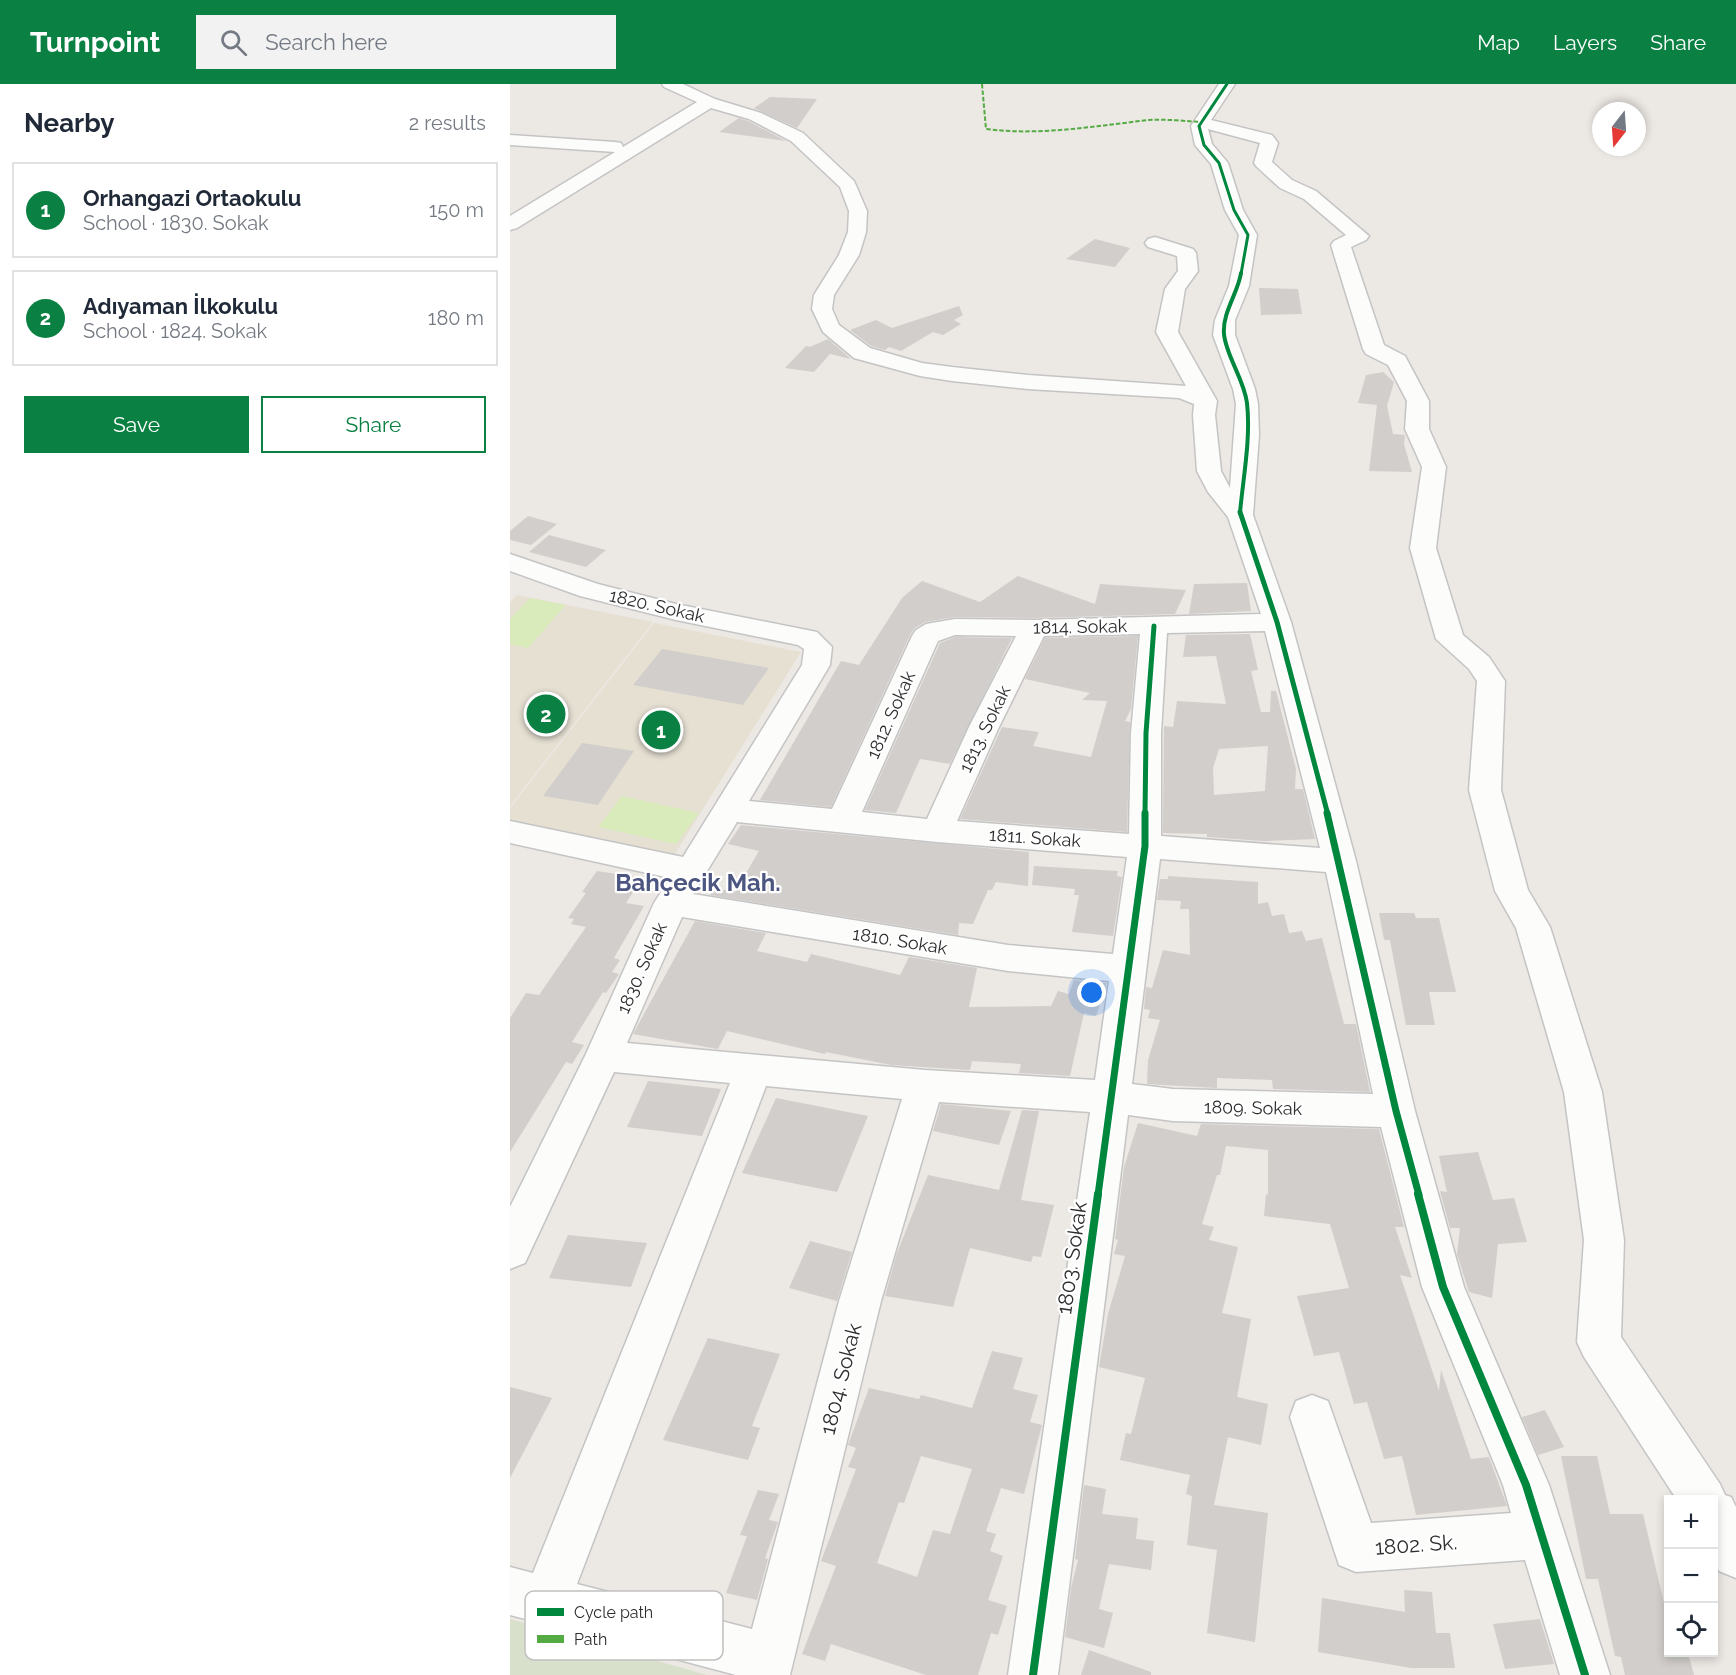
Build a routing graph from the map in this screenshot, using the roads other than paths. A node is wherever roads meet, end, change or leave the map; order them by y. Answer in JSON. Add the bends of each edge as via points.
{"nodes":[{"id":1,"x":654,"y":84,"type":"edge"},
{"id":2,"x":670,"y":84,"type":"edge"},
{"id":3,"x":1227,"y":84,"type":"edge"},
{"id":4,"x":709,"y":102,"type":"junction"},
{"id":5,"x":1201,"y":122,"type":"junction"},
{"id":6,"x":510,"y":140,"type":"edge"},
{"id":7,"x":615,"y":147,"type":"junction"},
{"id":8,"x":510,"y":212,"type":"edge"},
{"id":9,"x":510,"y":224,"type":"edge"},
{"id":10,"x":835,"y":230,"type":"dead end"},
{"id":11,"x":857,"y":230,"type":"junction"},
{"id":12,"x":1155,"y":243,"type":"dead end"},
{"id":13,"x":1206,"y":401,"type":"junction"},
{"id":14,"x":1240,"y":515,"type":"junction"},
{"id":15,"x":513,"y":568,"type":"edge"},
{"id":16,"x":1277,"y":622,"type":"junction"},
{"id":17,"x":1154,"y":626,"type":"junction"},
{"id":18,"x":955,"y":627,"type":"joint"},
{"id":19,"x":1034,"y":628,"type":"junction"},
{"id":20,"x":807,"y":638,"type":"joint"},
{"id":21,"x":729,"y":810,"type":"junction"},
{"id":22,"x":842,"y":821,"type":"junction"},
{"id":23,"x":937,"y":831,"type":"junction"},
{"id":24,"x":514,"y":839,"type":"edge"},
{"id":25,"x":1145,"y":846,"type":"junction"},
{"id":26,"x":1340,"y":861,"type":"junction"},
{"id":27,"x":690,"y":870,"type":"junction"},
{"id":28,"x":671,"y":903,"type":"junction"},
{"id":29,"x":1129,"y":969,"type":"junction"},
{"id":30,"x":603,"y":1056,"type":"junction"},
{"id":31,"x":753,"y":1071,"type":"junction"},
{"id":32,"x":925,"y":1086,"type":"junction"},
{"id":33,"x":1111,"y":1097,"type":"junction"},
{"id":34,"x":1396,"y":1111,"type":"junction"},
{"id":35,"x":510,"y":1250,"type":"edge"},
{"id":36,"x":1312,"y":1417,"type":"dead end"},
{"id":37,"x":1701,"y":1495,"type":"edge"},
{"id":38,"x":1718,"y":1523,"type":"edge"},
{"id":39,"x":1542,"y":1535,"type":"junction"},
{"id":40,"x":1736,"y":1554,"type":"edge"},
{"id":41,"x":530,"y":1591,"type":"edge"},
{"id":42,"x":723,"y":1654,"type":"edge"},
{"id":43,"x":767,"y":1667,"type":"edge"},
{"id":44,"x":1033,"y":1675,"type":"edge"},
{"id":45,"x":1585,"y":1675,"type":"edge"}],
"edges":[{"from":1,"to":7,"type":"street","via":[[683,98],[682,104]]},
{"from":2,"to":4,"type":"street"},
{"from":3,"to":5,"type":"street"},
{"from":4,"to":9,"type":"street"},
{"from":4,"to":11,"type":"street","via":[[755,116],[797,137],[848,184],[858,211]]},
{"from":5,"to":14,"type":"street","via":[[1204,146],[1219,163],[1234,210],[1248,235],[1239,286],[1225,320],[1224,334],[1247,404]]},
{"from":5,"to":37,"type":"street","via":[[1266,139],[1270,147],[1263,163],[1359,236],[1341,245],[1374,349],[1397,361],[1418,401],[1417,429],[1434,467],[1424,548],[1450,639],[1479,663],[1491,681],[1485,789],[1512,891],[1533,927],[1583,1092],[1604,1240],[1599,1342]]},
{"from":6,"to":7,"type":"street"},
{"from":7,"to":8,"type":"street"},
{"from":10,"to":11,"type":"street"},
{"from":11,"to":13,"type":"street","via":[[849,255],[824,295],[822,309],[843,347],[931,371],[1183,392]]},
{"from":12,"to":13,"type":"street","via":[[1186,253],[1188,271],[1175,289],[1167,332]]},
{"from":13,"to":14,"type":"street","via":[[1209,471],[1220,492]]},
{"from":14,"to":16,"type":"street"},
{"from":15,"to":20,"type":"street","name":"1820. Sokak","via":[[676,612]]},
{"from":16,"to":17,"type":"street","name":"1814. Sokak"},
{"from":16,"to":26,"type":"street"},
{"from":17,"to":19,"type":"street","name":"1814. Sokak"},
{"from":17,"to":25,"type":"street","name":"1803. Sokak","via":[[1146,733]]},
{"from":18,"to":19,"type":"street","name":"1814. Sokak"},
{"from":18,"to":22,"type":"street","name":"1812. Sokak","via":[[926,636]]},
{"from":19,"to":23,"type":"street","name":"1813. Sokak"},
{"from":20,"to":21,"type":"street","name":"1830. Sokak","via":[[818,647],[816,665]]},
{"from":21,"to":22,"type":"street","name":"1811. Sokak"},
{"from":21,"to":27,"type":"street","name":"1830. Sokak"},
{"from":22,"to":23,"type":"street","name":"1811. Sokak"},
{"from":23,"to":25,"type":"street","name":"1811. Sokak"},
{"from":24,"to":27,"type":"street"},
{"from":25,"to":26,"type":"street","name":"1811. Sokak"},
{"from":25,"to":29,"type":"street","name":"1803. Sokak"},
{"from":26,"to":34,"type":"street"},
{"from":27,"to":28,"type":"street","name":"1830. Sokak"},
{"from":28,"to":29,"type":"street","name":"1810. Sokak","via":[[1008,958]]},
{"from":28,"to":30,"type":"street","name":"1830. Sokak"},
{"from":29,"to":33,"type":"street","name":"1803. Sokak"},
{"from":30,"to":31,"type":"street","name":"1809. Sokak"},
{"from":30,"to":35,"type":"street","name":"1830. Sokak"},
{"from":31,"to":32,"type":"street","name":"1809. Sokak"},
{"from":31,"to":41,"type":"street"},
{"from":32,"to":33,"type":"street","name":"1809. Sokak"},
{"from":32,"to":43,"type":"street","name":"1804. Sokak","via":[[860,1301]]},
{"from":33,"to":34,"type":"street","name":"1809. Sokak","via":[[1173,1106]]},
{"from":33,"to":44,"type":"street","name":"1803. Sokak"},
{"from":34,"to":39,"type":"street","via":[[1443,1287],[1526,1485]]},
{"from":36,"to":39,"type":"street","name":"1802. Sk.","via":[[1356,1548]]},
{"from":38,"to":40,"type":"street"},
{"from":39,"to":45,"type":"street"},
{"from":42,"to":43,"type":"street"}]}
